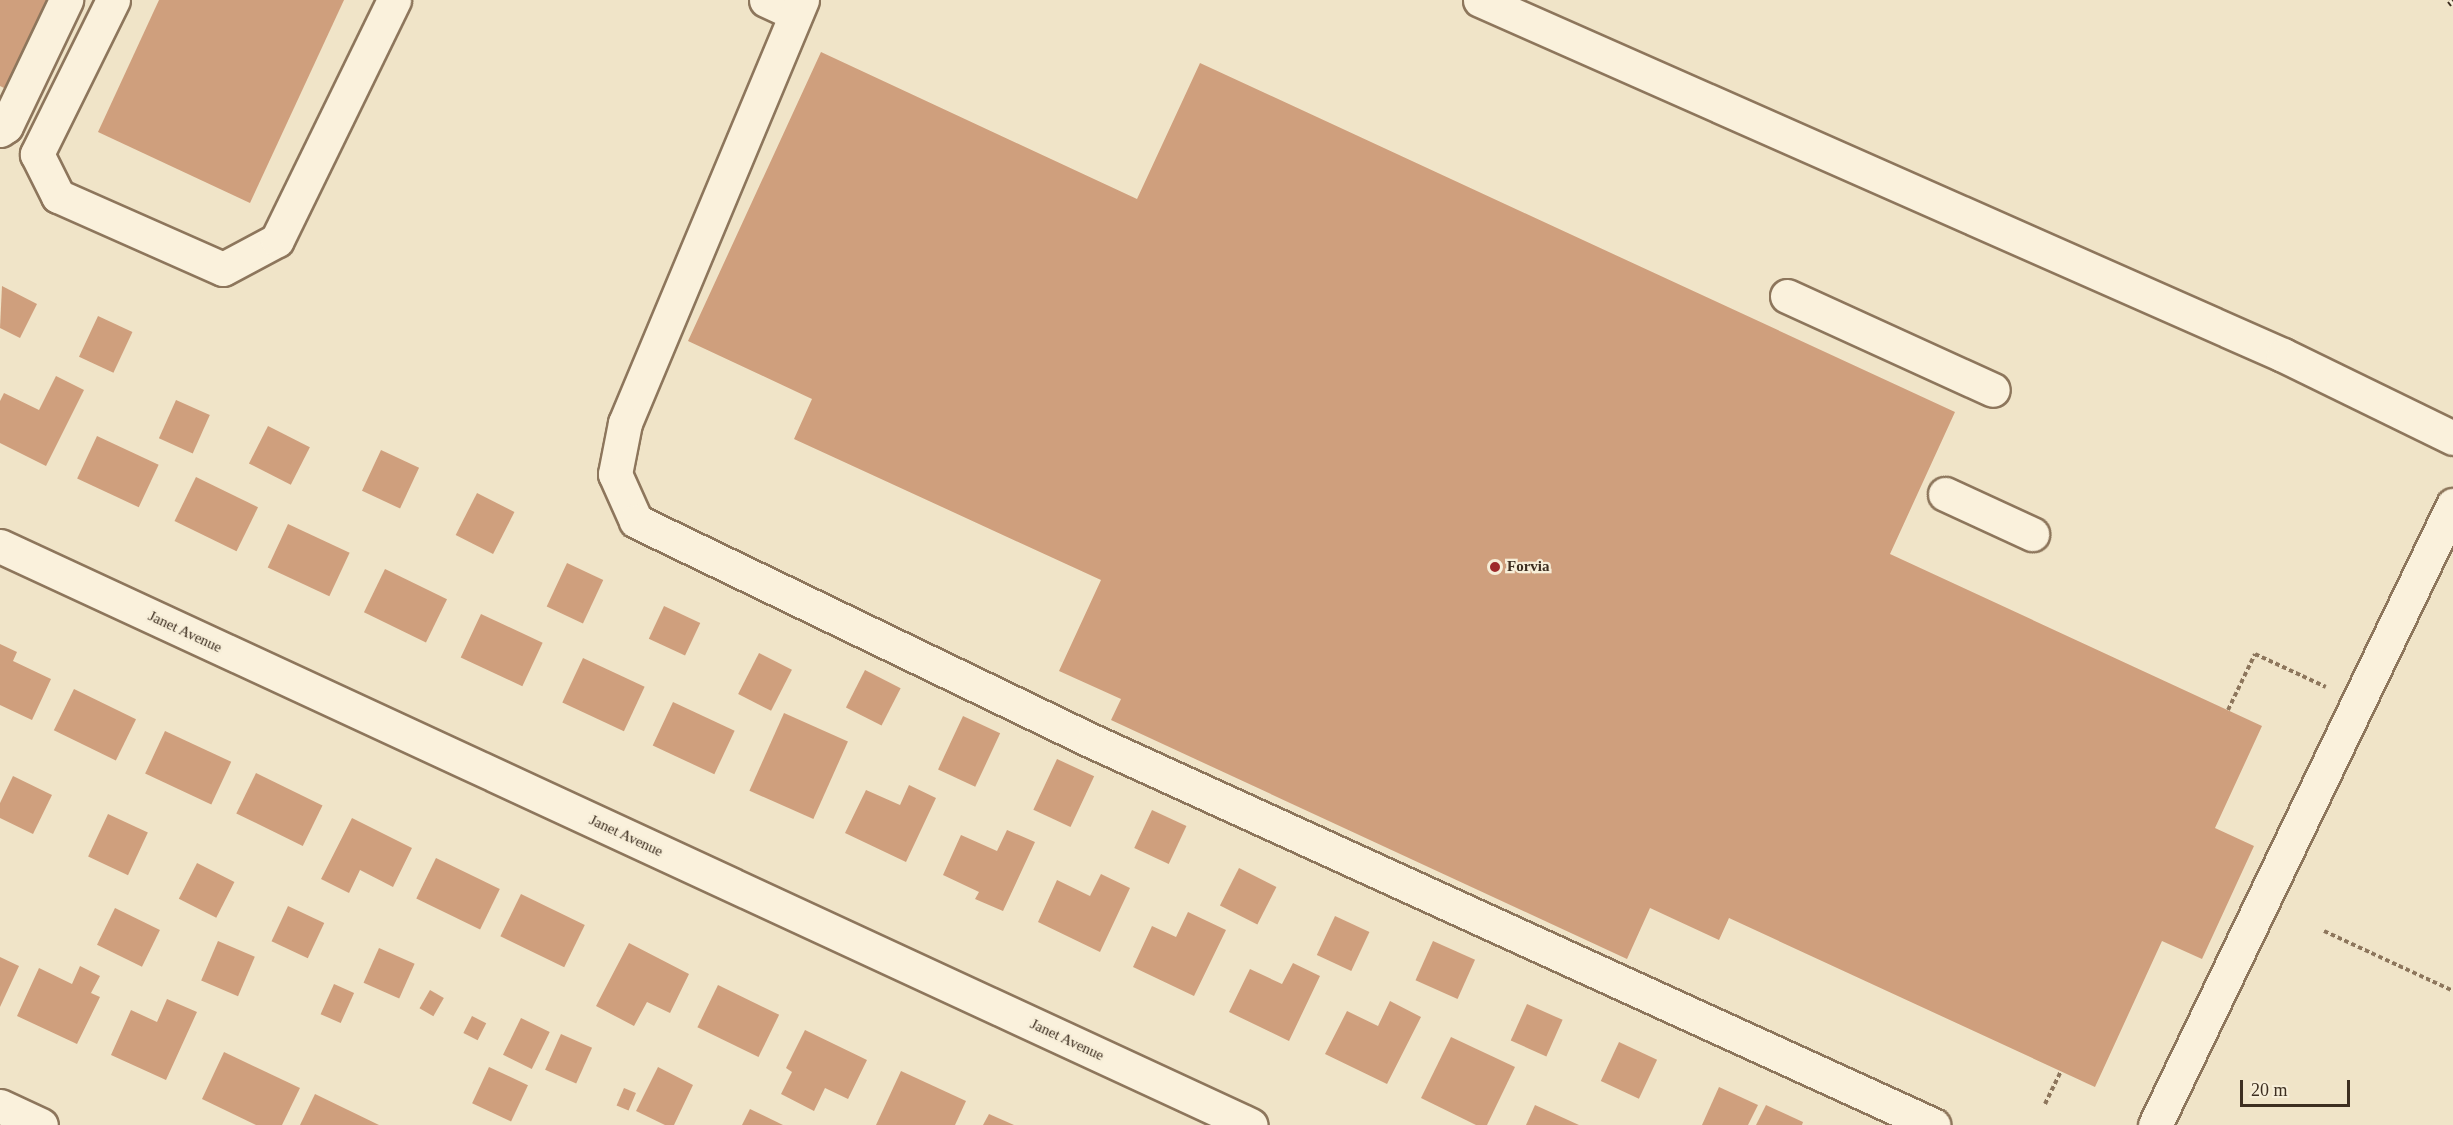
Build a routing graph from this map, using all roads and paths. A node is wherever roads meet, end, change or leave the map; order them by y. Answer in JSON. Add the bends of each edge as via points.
{"nodes":[{"id":1,"x":66,"y":0,"type":"edge"},
{"id":2,"x":112,"y":0,"type":"edge"},
{"id":3,"x":394,"y":0,"type":"edge"},
{"id":4,"x":1480,"y":0,"type":"edge"},
{"id":5,"x":787,"y":4,"type":"edge"},
{"id":6,"x":0,"y":130,"type":"edge"},
{"id":7,"x":1787,"y":296,"type":"dead end"},
{"id":8,"x":1993,"y":390,"type":"dead end"},
{"id":9,"x":2453,"y":438,"type":"edge"},
{"id":10,"x":1945,"y":494,"type":"dead end"},
{"id":11,"x":2453,"y":505,"type":"edge"},
{"id":12,"x":2032,"y":534,"type":"dead end"},
{"id":13,"x":0,"y":546,"type":"edge"},
{"id":14,"x":2335,"y":692,"type":"dead end"},
{"id":15,"x":2228,"y":710,"type":"dead end"},
{"id":16,"x":2324,"y":931,"type":"dead end"},
{"id":17,"x":2453,"y":991,"type":"edge"},
{"id":18,"x":2061,"y":1071,"type":"dead end"},
{"id":19,"x":2045,"y":1104,"type":"dead end"},
{"id":20,"x":0,"y":1106,"type":"edge"},
{"id":21,"x":41,"y":1125,"type":"edge"},
{"id":22,"x":1251,"y":1125,"type":"edge"},
{"id":23,"x":1933,"y":1125,"type":"edge"},
{"id":24,"x":2155,"y":1125,"type":"edge"}],
"edges":[{"from":1,"to":6,"type":"street","via":[[6,126]]},
{"from":2,"to":3,"type":"street","via":[[37,154],[58,196],[223,269],[277,240]]},
{"from":4,"to":9,"type":"street","via":[[2283,355]]},
{"from":5,"to":23,"type":"street","via":[[625,423],[615,474],[636,521],[1092,741]]},
{"from":7,"to":8,"type":"street"},
{"from":10,"to":12,"type":"street"},
{"from":11,"to":24,"type":"street"},
{"from":13,"to":22,"type":"street","name":"Janet Avenue"},
{"from":14,"to":15,"type":"path","via":[[2255,654]]},
{"from":16,"to":17,"type":"path"},
{"from":18,"to":19,"type":"path"},
{"from":20,"to":21,"type":"street"}]}
